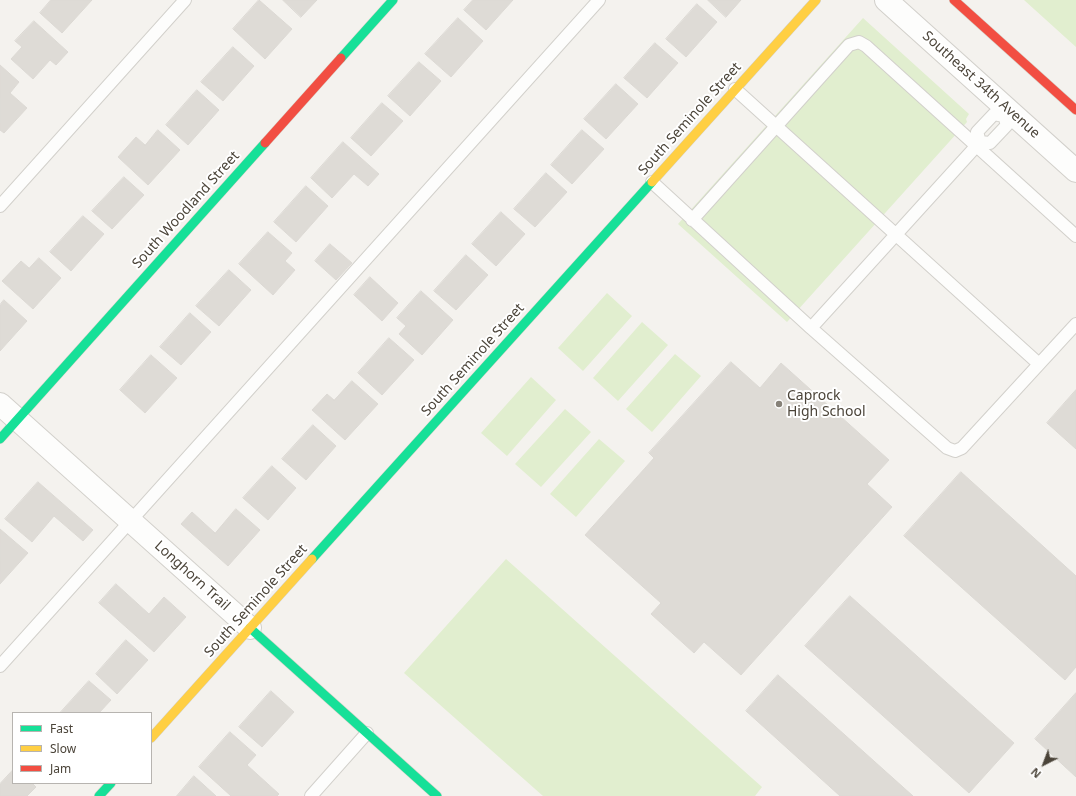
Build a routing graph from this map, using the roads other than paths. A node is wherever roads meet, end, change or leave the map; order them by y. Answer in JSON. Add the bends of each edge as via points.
{"nodes":[{"id":1,"x":185,"y":0,"type":"edge"},
{"id":2,"x":393,"y":0,"type":"edge"},
{"id":3,"x":599,"y":0,"type":"edge"},
{"id":4,"x":816,"y":0,"type":"edge"},
{"id":5,"x":886,"y":0,"type":"edge"},
{"id":6,"x":954,"y":0,"type":"edge"},
{"id":7,"x":735,"y":89,"type":"junction"},
{"id":8,"x":1076,"y":110,"type":"edge"},
{"id":9,"x":1006,"y":113,"type":"junction"},
{"id":10,"x":776,"y":127,"type":"junction"},
{"id":11,"x":978,"y":144,"type":"junction"},
{"id":12,"x":1076,"y":171,"type":"edge"},
{"id":13,"x":652,"y":182,"type":"junction"},
{"id":14,"x":0,"y":206,"type":"edge"},
{"id":15,"x":692,"y":220,"type":"junction"},
{"id":16,"x":896,"y":235,"type":"junction"},
{"id":17,"x":1076,"y":236,"type":"edge"},
{"id":18,"x":1076,"y":324,"type":"edge"},
{"id":19,"x":811,"y":328,"type":"junction"},
{"id":20,"x":1039,"y":364,"type":"junction"},
{"id":21,"x":0,"y":404,"type":"edge"},
{"id":22,"x":17,"y":420,"type":"junction"},
{"id":23,"x":0,"y":439,"type":"edge"},
{"id":24,"x":130,"y":521,"type":"junction"},
{"id":25,"x":250,"y":628,"type":"junction"},
{"id":26,"x":0,"y":666,"type":"edge"},
{"id":27,"x":367,"y":733,"type":"junction"},
{"id":28,"x":152,"y":737,"type":"edge"},
{"id":29,"x":110,"y":784,"type":"edge"},
{"id":30,"x":99,"y":796,"type":"edge"},
{"id":31,"x":311,"y":796,"type":"edge"},
{"id":32,"x":436,"y":796,"type":"edge"}],
"edges":[{"from":1,"to":14,"type":"lane"},
{"from":2,"to":22,"type":"street","name":"South Woodland Street"},
{"from":3,"to":24,"type":"lane"},
{"from":4,"to":7,"type":"street","name":"South Seminole Street"},
{"from":5,"to":9,"type":"street","name":"Southeast 34th Avenue"},
{"from":6,"to":8,"type":"street"},
{"from":7,"to":10,"type":"lane"},
{"from":7,"to":13,"type":"street","name":"South Seminole Street"},
{"from":9,"to":11,"type":"lane","via":[[1007,125],[990,143]]},
{"from":9,"to":11,"type":"lane","via":[[994,114],[977,132]]},
{"from":9,"to":12,"type":"street","name":"Southeast 34th Avenue"},
{"from":10,"to":11,"type":"lane","via":[[849,45],[859,42]]},
{"from":10,"to":15,"type":"lane"},
{"from":10,"to":16,"type":"lane"},
{"from":11,"to":16,"type":"lane"},
{"from":11,"to":17,"type":"lane"},
{"from":13,"to":15,"type":"lane"},
{"from":13,"to":25,"type":"street","name":"South Seminole Street"},
{"from":15,"to":19,"type":"lane"},
{"from":16,"to":19,"type":"lane"},
{"from":16,"to":20,"type":"lane"},
{"from":18,"to":20,"type":"lane"},
{"from":19,"to":20,"type":"lane","via":[[946,448],[955,451],[962,448]]},
{"from":21,"to":22,"type":"street","name":"Longhorn Trail"},
{"from":22,"to":23,"type":"street","name":"South Woodland Street"},
{"from":22,"to":24,"type":"street","name":"Longhorn Trail"},
{"from":24,"to":25,"type":"street","name":"Longhorn Trail"},
{"from":24,"to":26,"type":"lane"},
{"from":25,"to":27,"type":"street","name":"Longhorn Trail"},
{"from":25,"to":28,"type":"street","name":"South Seminole Street"},
{"from":27,"to":31,"type":"lane"},
{"from":27,"to":32,"type":"street","name":"Longhorn Trail"},
{"from":29,"to":30,"type":"street"}]}
